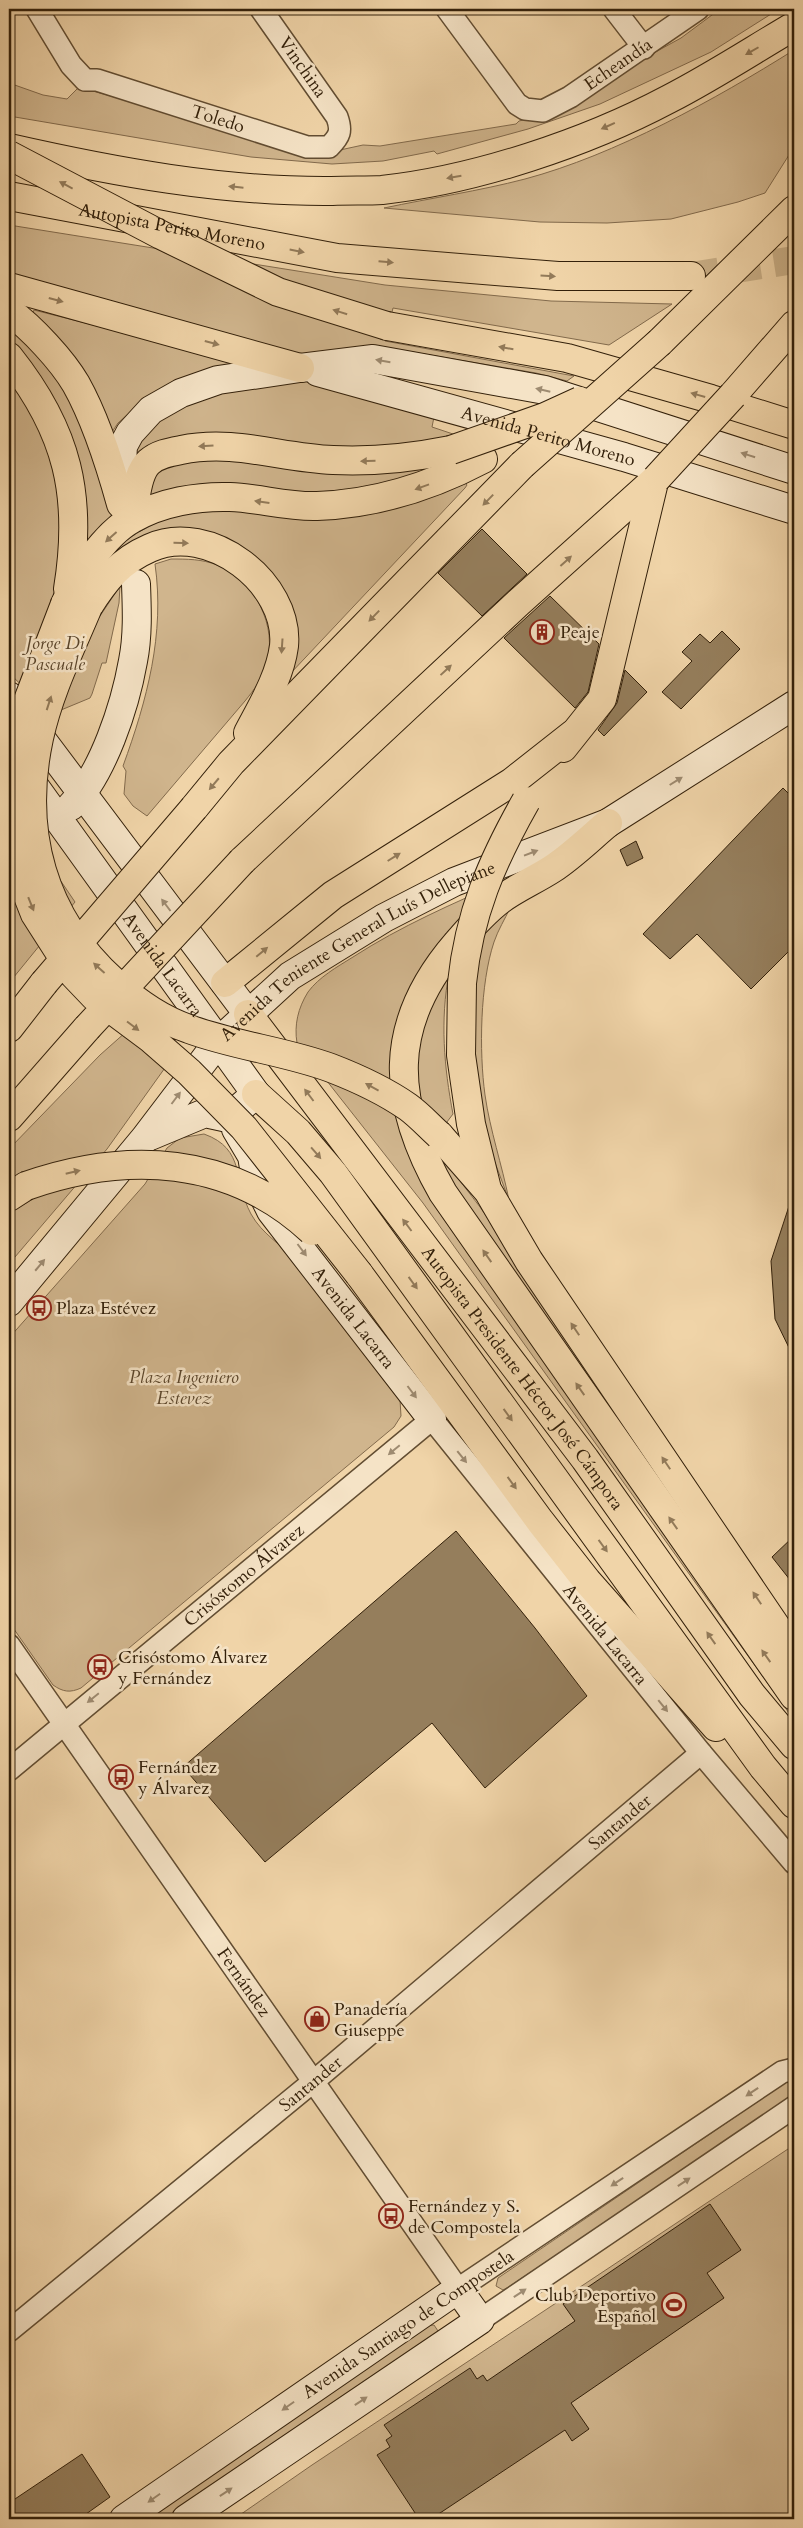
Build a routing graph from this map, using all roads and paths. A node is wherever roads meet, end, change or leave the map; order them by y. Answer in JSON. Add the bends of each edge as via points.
{"nodes":[{"id":1,"x":37,"y":9,"type":"edge"},
{"id":2,"x":261,"y":9,"type":"edge"},
{"id":3,"x":447,"y":9,"type":"edge"},
{"id":4,"x":614,"y":9,"type":"edge"},
{"id":5,"x":698,"y":9,"type":"edge"},
{"id":6,"x":794,"y":26,"type":"edge"},
{"id":7,"x":644,"y":48,"type":"junction"},
{"id":8,"x":341,"y":128,"type":"joint"},
{"id":9,"x":9,"y":148,"type":"edge"},
{"id":10,"x":9,"y":155,"type":"edge"},
{"id":11,"x":9,"y":196,"type":"edge"},
{"id":12,"x":794,"y":210,"type":"edge"},
{"id":13,"x":691,"y":276,"type":"tunnel mouth"},
{"id":14,"x":9,"y":287,"type":"edge"},
{"id":15,"x":9,"y":311,"type":"edge"},
{"id":16,"x":794,"y":324,"type":"edge"},
{"id":17,"x":9,"y":358,"type":"edge"},
{"id":18,"x":300,"y":368,"type":"junction"},
{"id":19,"x":604,"y":390,"type":"junction"},
{"id":20,"x":545,"y":417,"type":"junction"},
{"id":21,"x":794,"y":425,"type":"edge"},
{"id":22,"x":794,"y":470,"type":"edge"},
{"id":23,"x":655,"y":481,"type":"junction"},
{"id":24,"x":126,"y":502,"type":"junction"},
{"id":25,"x":794,"y":510,"type":"edge"},
{"id":26,"x":136,"y":584,"type":"dead end"},
{"id":27,"x":73,"y":604,"type":"junction"},
{"id":28,"x":9,"y":696,"type":"edge"},
{"id":29,"x":794,"y":705,"type":"edge"},
{"id":30,"x":573,"y":734,"type":"junction"},
{"id":31,"x":9,"y":749,"type":"edge"},
{"id":32,"x":231,"y":763,"type":"junction"},
{"id":33,"x":82,"y":795,"type":"junction"},
{"id":34,"x":58,"y":820,"type":"junction"},
{"id":35,"x":608,"y":823,"type":"junction"},
{"id":36,"x":9,"y":868,"type":"edge"},
{"id":37,"x":225,"y":983,"type":"junction"},
{"id":38,"x":248,"y":1014,"type":"junction"},
{"id":39,"x":9,"y":1028,"type":"edge"},
{"id":40,"x":218,"y":1042,"type":"junction"},
{"id":41,"x":256,"y":1094,"type":"junction"},
{"id":42,"x":9,"y":1117,"type":"edge"},
{"id":43,"x":228,"y":1118,"type":"junction"},
{"id":44,"x":145,"y":1138,"type":"junction"},
{"id":45,"x":481,"y":1183,"type":"junction"},
{"id":46,"x":18,"y":1192,"type":"edge"},
{"id":47,"x":359,"y":1274,"type":"junction"},
{"id":48,"x":9,"y":1302,"type":"edge"},
{"id":49,"x":432,"y":1419,"type":"junction"},
{"id":50,"x":9,"y":1645,"type":"edge"},
{"id":51,"x":794,"y":1653,"type":"edge"},
{"id":52,"x":794,"y":1696,"type":"edge"},
{"id":53,"x":63,"y":1724,"type":"junction"},
{"id":54,"x":794,"y":1745,"type":"edge"},
{"id":55,"x":701,"y":1753,"type":"junction"},
{"id":56,"x":763,"y":1767,"type":"junction"},
{"id":57,"x":9,"y":1770,"type":"edge"},
{"id":58,"x":794,"y":1804,"type":"edge"},
{"id":59,"x":794,"y":1863,"type":"edge"},
{"id":60,"x":794,"y":2068,"type":"edge"},
{"id":61,"x":314,"y":2080,"type":"junction"},
{"id":62,"x":794,"y":2107,"type":"edge"},
{"id":63,"x":458,"y":2289,"type":"junction"},
{"id":64,"x":480,"y":2320,"type":"junction"},
{"id":65,"x":9,"y":2331,"type":"edge"},
{"id":66,"x":124,"y":2519,"type":"edge"},
{"id":67,"x":186,"y":2519,"type":"edge"}],
"edges":[{"from":1,"to":8,"type":"street","name":"Toledo","via":[[71,65],[85,80],[97,80],[307,147],[329,146],[339,138]]},
{"from":2,"to":8,"type":"street","name":"Vinchina","via":[[337,116]]},
{"from":3,"to":7,"type":"street","name":"Echeandía","via":[[517,104],[533,112],[543,111],[570,96]]},
{"from":4,"to":7,"type":"street"},
{"from":5,"to":7,"type":"street","name":"Echeandía"},
{"from":6,"to":9,"type":"highway","one_way":true,"via":[[668,100],[573,142],[470,174],[382,190],[284,191],[118,172]]},
{"from":21,"to":10,"type":"highway","one_way":true,"bridge":true,"via":[[567,358],[387,326],[278,292]]},
{"from":11,"to":13,"type":"highway","name":"Autopista Perito Moreno","one_way":true,"via":[[337,258],[558,276]]},
{"from":12,"to":19,"type":"highway","bridge":true,"via":[[660,342]]},
{"from":14,"to":18,"type":"highway","one_way":true},
{"from":15,"to":24,"type":"highway","via":[[32,328],[76,384]]},
{"from":16,"to":23,"type":"highway","bridge":true},
{"from":17,"to":27,"type":"highway","via":[[49,418],[64,457],[75,518]]},
{"from":22,"to":18,"type":"street","one_way":true,"via":[[545,390],[373,360]]},
{"from":18,"to":24,"type":"street","via":[[218,380],[151,410],[123,446]]},
{"from":18,"to":25,"type":"street","name":"Avenida Perito Moreno","via":[[624,457]]},
{"from":19,"to":20,"type":"highway","bridge":true},
{"from":19,"to":32,"type":"highway","one_way":true,"bridge":true,"via":[[522,465]]},
{"from":20,"to":24,"type":"highway","one_way":true,"bridge":true,"via":[[451,450],[404,459],[367,462],[330,460],[244,446],[190,448],[162,454],[150,461]]},
{"from":20,"to":27,"type":"highway","one_way":true,"bridge":true,"via":[[483,460],[447,478],[403,493],[343,504],[294,506],[208,496],[158,508],[131,519],[100,547]]},
{"from":23,"to":30,"type":"highway","via":[[602,699]]},
{"from":42,"to":23,"type":"highway","one_way":true,"bridge":true,"via":[[242,861],[518,603]]},
{"from":26,"to":33,"type":"street","via":[[138,615],[133,661],[119,713],[102,757]]},
{"from":27,"to":32,"type":"highway","one_way":true,"via":[[117,568],[151,547],[176,542],[196,544],[218,550],[246,565],[265,586],[279,611],[284,645],[277,674],[265,701]]},
{"from":45,"to":27,"type":"highway","one_way":true,"bridge":true,"via":[[440,1135],[408,1107],[359,1079],[330,1067],[188,1029],[152,1014],[90,960],[72,937],[43,874],[32,819],[32,796],[39,739]]},
{"from":27,"to":47,"type":"highway","one_way":true,"bridge":true,"via":[[17,729],[11,781],[12,824],[22,881],[35,914],[74,975],[95,996],[189,1072],[244,1128]]},
{"from":28,"to":33,"type":"street","name":"Avenida Lacarra"},
{"from":35,"to":29,"type":"street","name":"Avenida Teniente General Luís Dellepiane","one_way":true},
{"from":37,"to":30,"type":"highway","one_way":true,"via":[[333,895],[512,782]]},
{"from":30,"to":45,"type":"highway","bridge":true,"via":[[526,801],[499,849],[475,909],[465,949],[461,1055]]},
{"from":31,"to":34,"type":"street","name":"Avenida Lacarra"},
{"from":32,"to":39,"type":"highway","one_way":true,"bridge":true},
{"from":33,"to":34,"type":"street"},
{"from":37,"to":33,"type":"street","name":"Avenida Lacarra","one_way":true},
{"from":34,"to":36,"type":"street"},
{"from":34,"to":40,"type":"street","name":"Avenida Lacarra"},
{"from":38,"to":35,"type":"street","name":"Avenida Teniente General Luís Dellepiane","one_way":true,"via":[[290,976],[384,918],[454,882]]},
{"from":52,"to":35,"type":"highway","one_way":true,"via":[[443,1193],[426,1162],[408,1111],[403,1078],[406,1044],[418,1001],[430,978],[483,914],[554,868]]},
{"from":37,"to":38,"type":"street","name":"Avenida Lacarra"},
{"from":38,"to":40,"type":"street","name":"Avenida Teniente General Luís Dellepiane"},
{"from":54,"to":38,"type":"highway","name":"Autopista Presidente Héctor José Cámpora","one_way":true,"via":[[752,1695],[585,1459]]},
{"from":40,"to":41,"type":"street","name":"Avenida Lacarra"},
{"from":44,"to":40,"type":"street","name":"Avenida Teniente General Luís Dellepiane","one_way":true},
{"from":41,"to":43,"type":"street"},
{"from":41,"to":56,"type":"highway","name":"Autopista Presidente Héctor José Cámpora","one_way":true,"via":[[298,1132],[333,1173]]},
{"from":43,"to":44,"type":"street","via":[[205,1113],[194,1115]]},
{"from":43,"to":49,"type":"street","name":"Avenida Lacarra","one_way":true,"via":[[252,1156],[256,1180],[271,1211]]},
{"from":48,"to":44,"type":"street","name":"Avenida Teniente General Luís Dellepiane","one_way":true},
{"from":51,"to":45,"type":"highway","one_way":true,"via":[[529,1260]]},
{"from":46,"to":47,"type":"highway","one_way":true,"bridge":true,"via":[[59,1175],[113,1165],[176,1166],[221,1178],[270,1201],[303,1223]]},
{"from":47,"to":56,"type":"highway","one_way":true,"via":[[587,1581],[709,1722]]},
{"from":49,"to":53,"type":"street","name":"Crisóstomo Álvarez","one_way":true},
{"from":49,"to":55,"type":"street","name":"Avenida Lacarra","one_way":true},
{"from":50,"to":53,"type":"street","name":"Fernández"},
{"from":53,"to":57,"type":"street","name":"Crisóstomo Álvarez"},
{"from":53,"to":61,"type":"street","name":"Fernández"},
{"from":55,"to":59,"type":"street","name":"Avenida Lacarra"},
{"from":55,"to":61,"type":"street","name":"Santander"},
{"from":56,"to":58,"type":"highway","name":"Autopista Presidente Héctor José Cámpora"},
{"from":60,"to":63,"type":"street","name":"Avenida Santiago de Compostela","one_way":true,"via":[[782,2072]]},
{"from":61,"to":63,"type":"street","name":"Fernández"},
{"from":61,"to":65,"type":"street","name":"Santander"},
{"from":64,"to":62,"type":"street","name":"Avenida Santiago de Compostela","one_way":true},
{"from":63,"to":64,"type":"street","name":"Fernández"},
{"from":63,"to":66,"type":"street","name":"Avenida Santiago de Compostela","one_way":true},
{"from":67,"to":64,"type":"street","name":"Avenida Santiago de Compostela","one_way":true}]}
